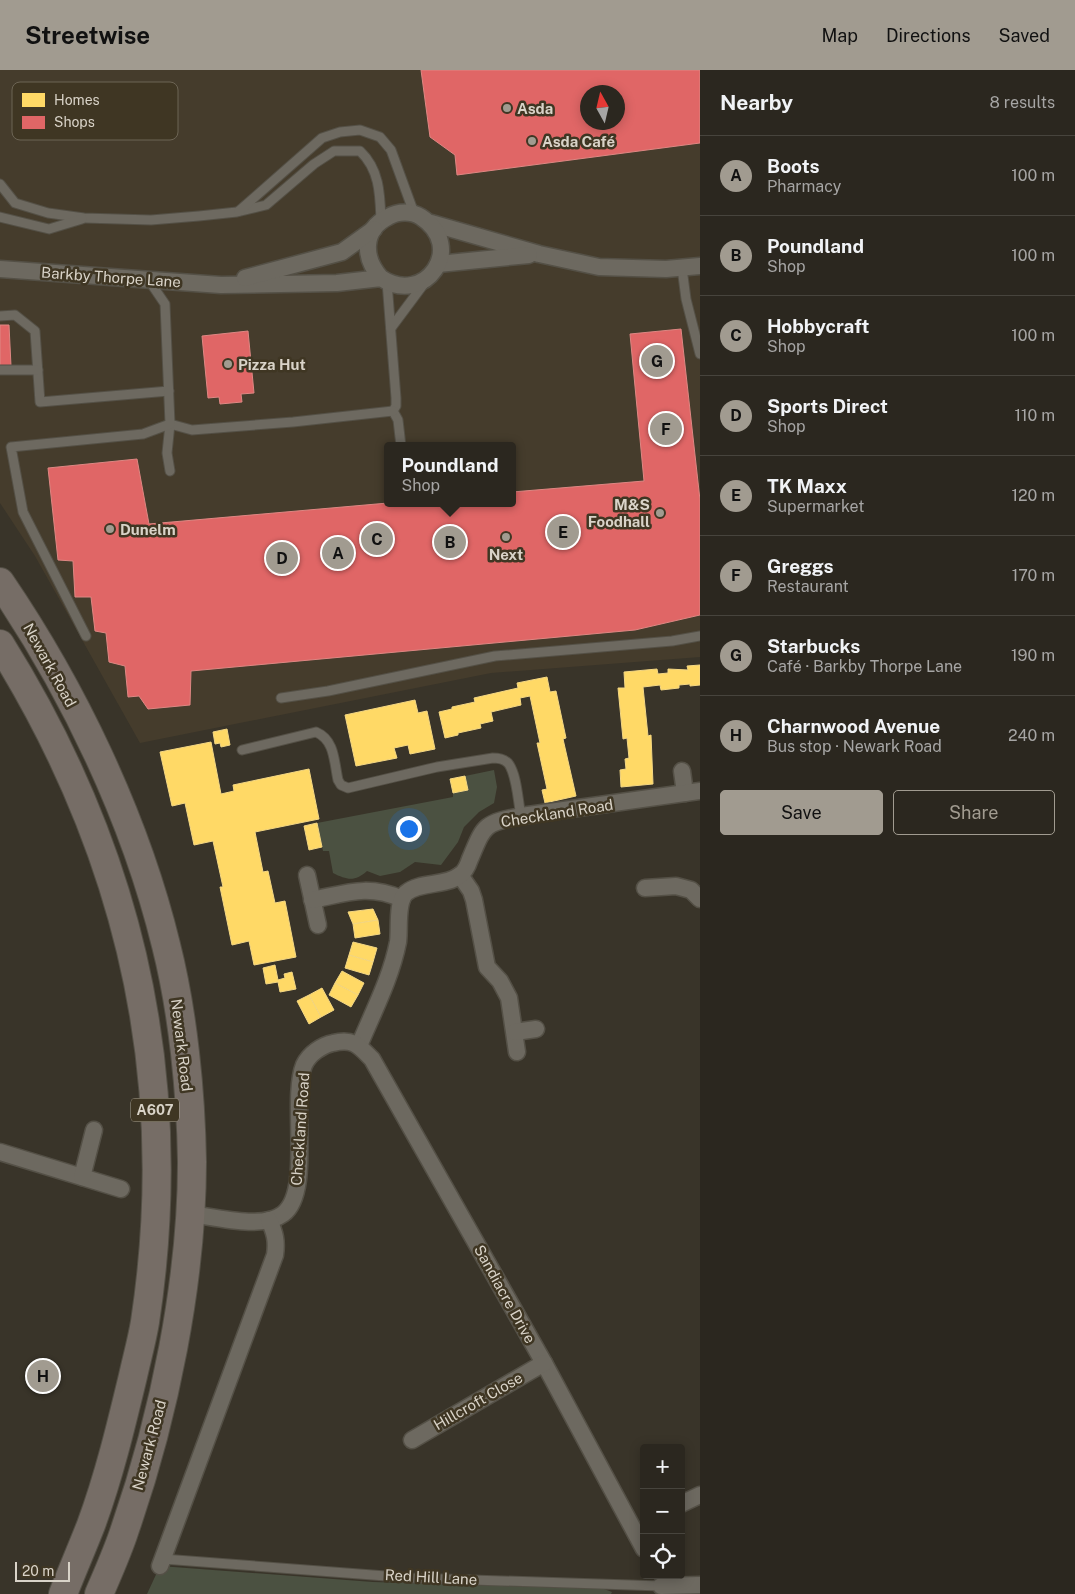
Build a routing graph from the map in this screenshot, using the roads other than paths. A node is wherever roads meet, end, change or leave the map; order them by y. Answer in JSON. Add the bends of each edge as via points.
{"nodes":[{"id":1,"x":0,"y":184,"type":"edge"},
{"id":2,"x":237,"y":212,"type":"junction"},
{"id":3,"x":414,"y":213,"type":"junction"},
{"id":4,"x":0,"y":217,"type":"edge"},
{"id":5,"x":84,"y":218,"type":"junction"},
{"id":6,"x":431,"y":223,"type":"junction"},
{"id":7,"x":377,"y":225,"type":"junction"},
{"id":8,"x":539,"y":254,"type":"junction"},
{"id":9,"x":700,"y":266,"type":"edge"},
{"id":10,"x":682,"y":268,"type":"junction"},
{"id":11,"x":0,"y":269,"type":"edge"},
{"id":12,"x":434,"y":271,"type":"junction"},
{"id":13,"x":148,"y":279,"type":"junction"},
{"id":14,"x":384,"y":280,"type":"junction"},
{"id":15,"x":221,"y":284,"type":"junction"},
{"id":16,"x":0,"y":316,"type":"edge"},
{"id":17,"x":392,"y":328,"type":"junction"},
{"id":18,"x":700,"y":354,"type":"edge"},
{"id":19,"x":38,"y":370,"type":"junction"},
{"id":20,"x":2,"y":371,"type":"edge"},
{"id":21,"x":169,"y":390,"type":"junction"},
{"id":22,"x":393,"y":411,"type":"junction"},
{"id":23,"x":170,"y":424,"type":"junction"},
{"id":24,"x":401,"y":442,"type":"edge"},
{"id":25,"x":170,"y":471,"type":"dead end"},
{"id":26,"x":0,"y":582,"type":"edge"},
{"id":27,"x":86,"y":636,"type":"dead end"},
{"id":28,"x":700,"y":636,"type":"edge"},
{"id":29,"x":0,"y":644,"type":"edge"},
{"id":30,"x":281,"y":698,"type":"dead end"},
{"id":31,"x":242,"y":750,"type":"dead end"},
{"id":32,"x":682,"y":771,"type":"dead end"},
{"id":33,"x":692,"y":792,"type":"edge"},
{"id":34,"x":521,"y":816,"type":"junction"},
{"id":35,"x":307,"y":874,"type":"dead end"},
{"id":36,"x":460,"y":875,"type":"junction"},
{"id":37,"x":646,"y":888,"type":"dead end"},
{"id":38,"x":402,"y":899,"type":"junction"},
{"id":39,"x":700,"y":899,"type":"edge"},
{"id":40,"x":312,"y":900,"type":"junction"},
{"id":41,"x":318,"y":925,"type":"dead end"},
{"id":42,"x":536,"y":1029,"type":"dead end"},
{"id":43,"x":515,"y":1032,"type":"junction"},
{"id":44,"x":359,"y":1046,"type":"junction"},
{"id":45,"x":517,"y":1052,"type":"dead end"},
{"id":46,"x":94,"y":1130,"type":"dead end"},
{"id":47,"x":0,"y":1152,"type":"edge"},
{"id":48,"x":82,"y":1176,"type":"junction"},
{"id":49,"x":121,"y":1189,"type":"dead end"},
{"id":50,"x":190,"y":1214,"type":"junction"},
{"id":51,"x":269,"y":1220,"type":"junction"},
{"id":52,"x":544,"y":1363,"type":"junction"},
{"id":53,"x":412,"y":1440,"type":"dead end"},
{"id":54,"x":700,"y":1495,"type":"edge"},
{"id":55,"x":685,"y":1502,"type":"edge"},
{"id":56,"x":639,"y":1527,"type":"edge"},
{"id":57,"x":162,"y":1563,"type":"joint"},
{"id":58,"x":661,"y":1585,"type":"edge"},
{"id":59,"x":700,"y":1585,"type":"edge"},
{"id":60,"x":63,"y":1594,"type":"edge"},
{"id":61,"x":99,"y":1594,"type":"edge"}],
"edges":[{"from":1,"to":5,"type":"lane","via":[[16,203],[48,213]]},
{"from":2,"to":3,"type":"lane","via":[[322,138],[360,130],[380,137],[391,150]]},
{"from":2,"to":5,"type":"lane","via":[[151,220]]},
{"from":2,"to":7,"type":"lane","via":[[266,205],[334,151],[360,151],[374,168],[380,192]]},
{"from":3,"to":6,"type":"street","name":"Barkby Thorpe Lane"},
{"from":3,"to":7,"type":"street","name":"Barkby Thorpe Lane","via":[[390,215]]},
{"from":4,"to":5,"type":"lane","via":[[50,229]]},
{"from":6,"to":8,"type":"street","name":"Barkby Thorpe Lane"},
{"from":6,"to":12,"type":"street","via":[[441,242],[441,254]]},
{"from":7,"to":14,"type":"street","via":[[368,244],[369,260]]},
{"from":7,"to":15,"type":"street","name":"Barkby Thorpe Lane","via":[[342,252]]},
{"from":8,"to":10,"type":"street","name":"Barkby Thorpe Lane","via":[[599,267]]},
{"from":8,"to":12,"type":"street","name":"Barkby Thorpe Lane"},
{"from":9,"to":10,"type":"street","name":"Barkby Thorpe Lane"},
{"from":10,"to":18,"type":"lane"},
{"from":11,"to":13,"type":"street","name":"Barkby Thorpe Lane"},
{"from":12,"to":14,"type":"street","name":"Barkby Thorpe Lane","via":[[418,284],[406,286]]},
{"from":12,"to":17,"type":"lane"},
{"from":13,"to":15,"type":"street","name":"Barkby Thorpe Lane"},
{"from":13,"to":21,"type":"lane","via":[[165,304]]},
{"from":14,"to":15,"type":"street","name":"Barkby Thorpe Lane"},
{"from":14,"to":17,"type":"lane"},
{"from":16,"to":19,"type":"lane","via":[[15,315],[35,331]]},
{"from":17,"to":22,"type":"lane","via":[[396,398]]},
{"from":19,"to":20,"type":"lane"},
{"from":19,"to":21,"type":"lane","via":[[40,402]]},
{"from":21,"to":23,"type":"lane"},
{"from":22,"to":23,"type":"lane","via":[[192,430]]},
{"from":22,"to":24,"type":"lane","via":[[398,420]]},
{"from":23,"to":25,"type":"lane"},
{"from":23,"to":27,"type":"lane","via":[[143,434],[11,447],[23,512]]},
{"from":26,"to":50,"type":"highway","name":"Newark Road","number":"A607","via":[[38,640],[91,742],[149,884],[167,946],[182,1028],[192,1162]]},
{"from":28,"to":30,"type":"lane","via":[[495,656]]},
{"from":29,"to":60,"type":"highway","name":"Newark Road","number":"A607","via":[[70,772],[116,894],[133,954],[148,1031],[156,1120],[156,1209],[145,1323],[92,1523]]},
{"from":31,"to":34,"type":"lane","via":[[316,732],[331,744],[338,780],[341,786],[348,788],[436,767],[502,759],[513,774]]},
{"from":32,"to":33,"type":"street","name":"Checkland Road"},
{"from":33,"to":34,"type":"street","name":"Checkland Road"},
{"from":34,"to":36,"type":"street","name":"Checkland Road","via":[[488,826],[481,833],[468,866]]},
{"from":35,"to":40,"type":"street"},
{"from":36,"to":38,"type":"street","via":[[420,887],[406,893]]},
{"from":36,"to":43,"type":"street","via":[[474,900],[487,967],[509,998]]},
{"from":37,"to":39,"type":"street","via":[[676,886],[691,890]]},
{"from":38,"to":40,"type":"street","via":[[375,890]]},
{"from":38,"to":44,"type":"street","via":[[398,940],[389,975]]},
{"from":40,"to":41,"type":"street"},
{"from":42,"to":43,"type":"street"},
{"from":43,"to":45,"type":"street"},
{"from":44,"to":51,"type":"street","name":"Checkland Road","via":[[344,1040],[328,1044],[312,1054],[304,1065],[300,1083],[298,1186],[284,1214]]},
{"from":44,"to":52,"type":"street","name":"Sandiacre Drive","via":[[372,1059]]},
{"from":46,"to":48,"type":"street"},
{"from":47,"to":48,"type":"street"},
{"from":48,"to":49,"type":"street"},
{"from":50,"to":51,"type":"street","name":"Checkland Road","via":[[255,1223]]},
{"from":50,"to":61,"type":"highway","name":"Newark Road","number":"A607","via":[[177,1325],[155,1428],[125,1530]]},
{"from":51,"to":57,"type":"street","via":[[276,1234],[275,1255]]},
{"from":52,"to":53,"type":"street","name":"Hillcroft Close"},
{"from":52,"to":56,"type":"street","name":"Sandiacre Drive"},
{"from":54,"to":55,"type":"street"},
{"from":57,"to":58,"type":"lane","name":"Red Hill Lane","via":[[412,1578]]},
{"from":58,"to":59,"type":"street","name":"Red Hill Lane"}]}
